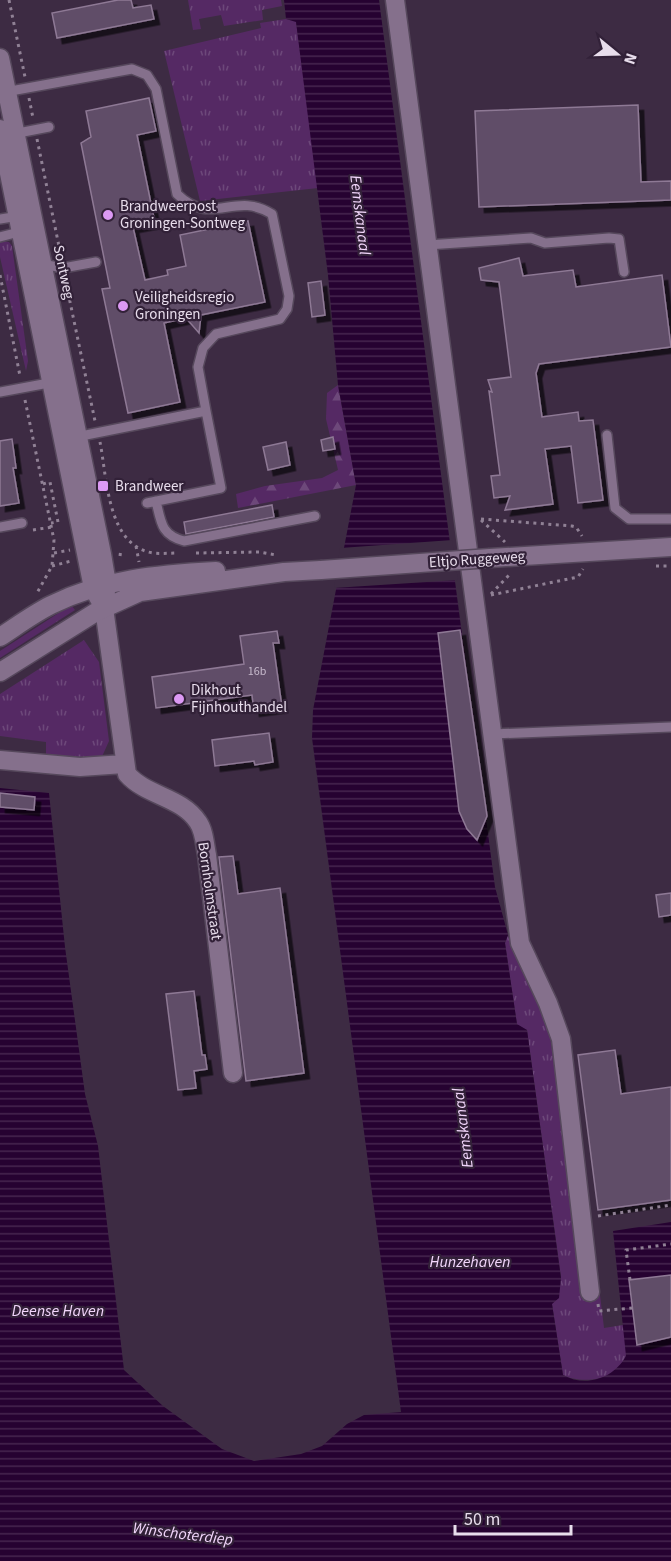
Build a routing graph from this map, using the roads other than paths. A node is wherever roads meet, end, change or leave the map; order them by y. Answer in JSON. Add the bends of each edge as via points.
{"nodes":[{"id":1,"x":395,"y":0,"type":"edge"},
{"id":2,"x":0,"y":58,"type":"edge"},
{"id":3,"x":3,"y":93,"type":"edge"},
{"id":4,"x":49,"y":127,"type":"dead end"},
{"id":5,"x":6,"y":133,"type":"edge"},
{"id":6,"x":18,"y":222,"type":"edge"},
{"id":7,"x":0,"y":237,"type":"edge"},
{"id":8,"x":427,"y":245,"type":"junction"},
{"id":9,"x":96,"y":262,"type":"dead end"},
{"id":10,"x":42,"y":264,"type":"junction"},
{"id":11,"x":63,"y":268,"type":"junction"},
{"id":12,"x":624,"y":272,"type":"dead end"},
{"id":13,"x":40,"y":289,"type":"junction"},
{"id":14,"x":59,"y":381,"type":"junction"},
{"id":15,"x":0,"y":392,"type":"edge"},
{"id":16,"x":206,"y":411,"type":"junction"},
{"id":17,"x":607,"y":435,"type":"dead end"},
{"id":18,"x":70,"y":438,"type":"junction"},
{"id":19,"x":315,"y":516,"type":"dead end"},
{"id":20,"x":671,"y":519,"type":"edge"},
{"id":21,"x":22,"y":524,"type":"road end"},
{"id":22,"x":0,"y":527,"type":"edge"},
{"id":23,"x":671,"y":548,"type":"edge"},
{"id":24,"x":284,"y":564,"type":"junction"},
{"id":25,"x":100,"y":586,"type":"junction"},
{"id":26,"x":104,"y":608,"type":"junction"},
{"id":27,"x":0,"y":637,"type":"edge"},
{"id":28,"x":0,"y":672,"type":"edge"},
{"id":29,"x":671,"y":727,"type":"edge"},
{"id":30,"x":492,"y":734,"type":"junction"},
{"id":31,"x":0,"y":760,"type":"edge"},
{"id":32,"x":124,"y":764,"type":"junction"},
{"id":33,"x":233,"y":1073,"type":"dead end"},
{"id":34,"x":590,"y":1292,"type":"road end"}],
"edges":[{"from":1,"to":8,"type":"street"},
{"from":2,"to":3,"type":"street","name":"Sontweg"},
{"from":3,"to":5,"type":"street","name":"Sontweg"},
{"from":3,"to":16,"type":"lane","via":[[132,69],[147,75],[156,89],[177,194],[189,206],[204,210],[240,205],[260,207],[272,214],[289,296],[287,309],[280,319],[216,334],[203,348],[198,367]]},
{"from":4,"to":5,"type":"lane"},
{"from":5,"to":6,"type":"street","name":"Sontweg"},
{"from":6,"to":7,"type":"lane"},
{"from":6,"to":10,"type":"street","name":"Sontweg"},
{"from":6,"to":13,"type":"street","name":"Sontweg"},
{"from":8,"to":12,"type":"lane","via":[[531,238],[545,243],[619,239]]},
{"from":8,"to":30,"type":"street","via":[[482,597]]},
{"from":9,"to":11,"type":"lane"},
{"from":10,"to":11,"type":"lane"},
{"from":10,"to":13,"type":"street","name":"Sontweg"},
{"from":11,"to":13,"type":"lane"},
{"from":13,"to":14,"type":"street","name":"Sontweg"},
{"from":14,"to":15,"type":"lane"},
{"from":14,"to":18,"type":"street","name":"Sontweg"},
{"from":16,"to":18,"type":"lane"},
{"from":16,"to":19,"type":"lane","via":[[221,488],[152,502],[167,535],[184,542]]},
{"from":17,"to":20,"type":"lane","via":[[615,508],[629,519]]},
{"from":18,"to":25,"type":"street","name":"Sontweg"},
{"from":21,"to":22,"type":"lane"},
{"from":23,"to":24,"type":"street","name":"Eltjo Ruggeweg","bridge":true,"via":[[321,570]]},
{"from":24,"to":25,"type":"street","name":"Eltjo Ruggeweg","via":[[149,575]]},
{"from":24,"to":26,"type":"street","name":"Eltjo Ruggeweg","via":[[253,578],[149,590]]},
{"from":25,"to":26,"type":"street","name":"Sontweg"},
{"from":25,"to":27,"type":"street","via":[[49,606]]},
{"from":26,"to":28,"type":"street"},
{"from":26,"to":32,"type":"street","name":"Sontweg"},
{"from":29,"to":30,"type":"lane"},
{"from":30,"to":34,"type":"street","via":[[520,944],[561,1039]]},
{"from":31,"to":32,"type":"street","via":[[80,766]]},
{"from":32,"to":33,"type":"street","name":"Bornholmstraat","via":[[135,783],[178,804],[199,822],[207,855]]}]}
